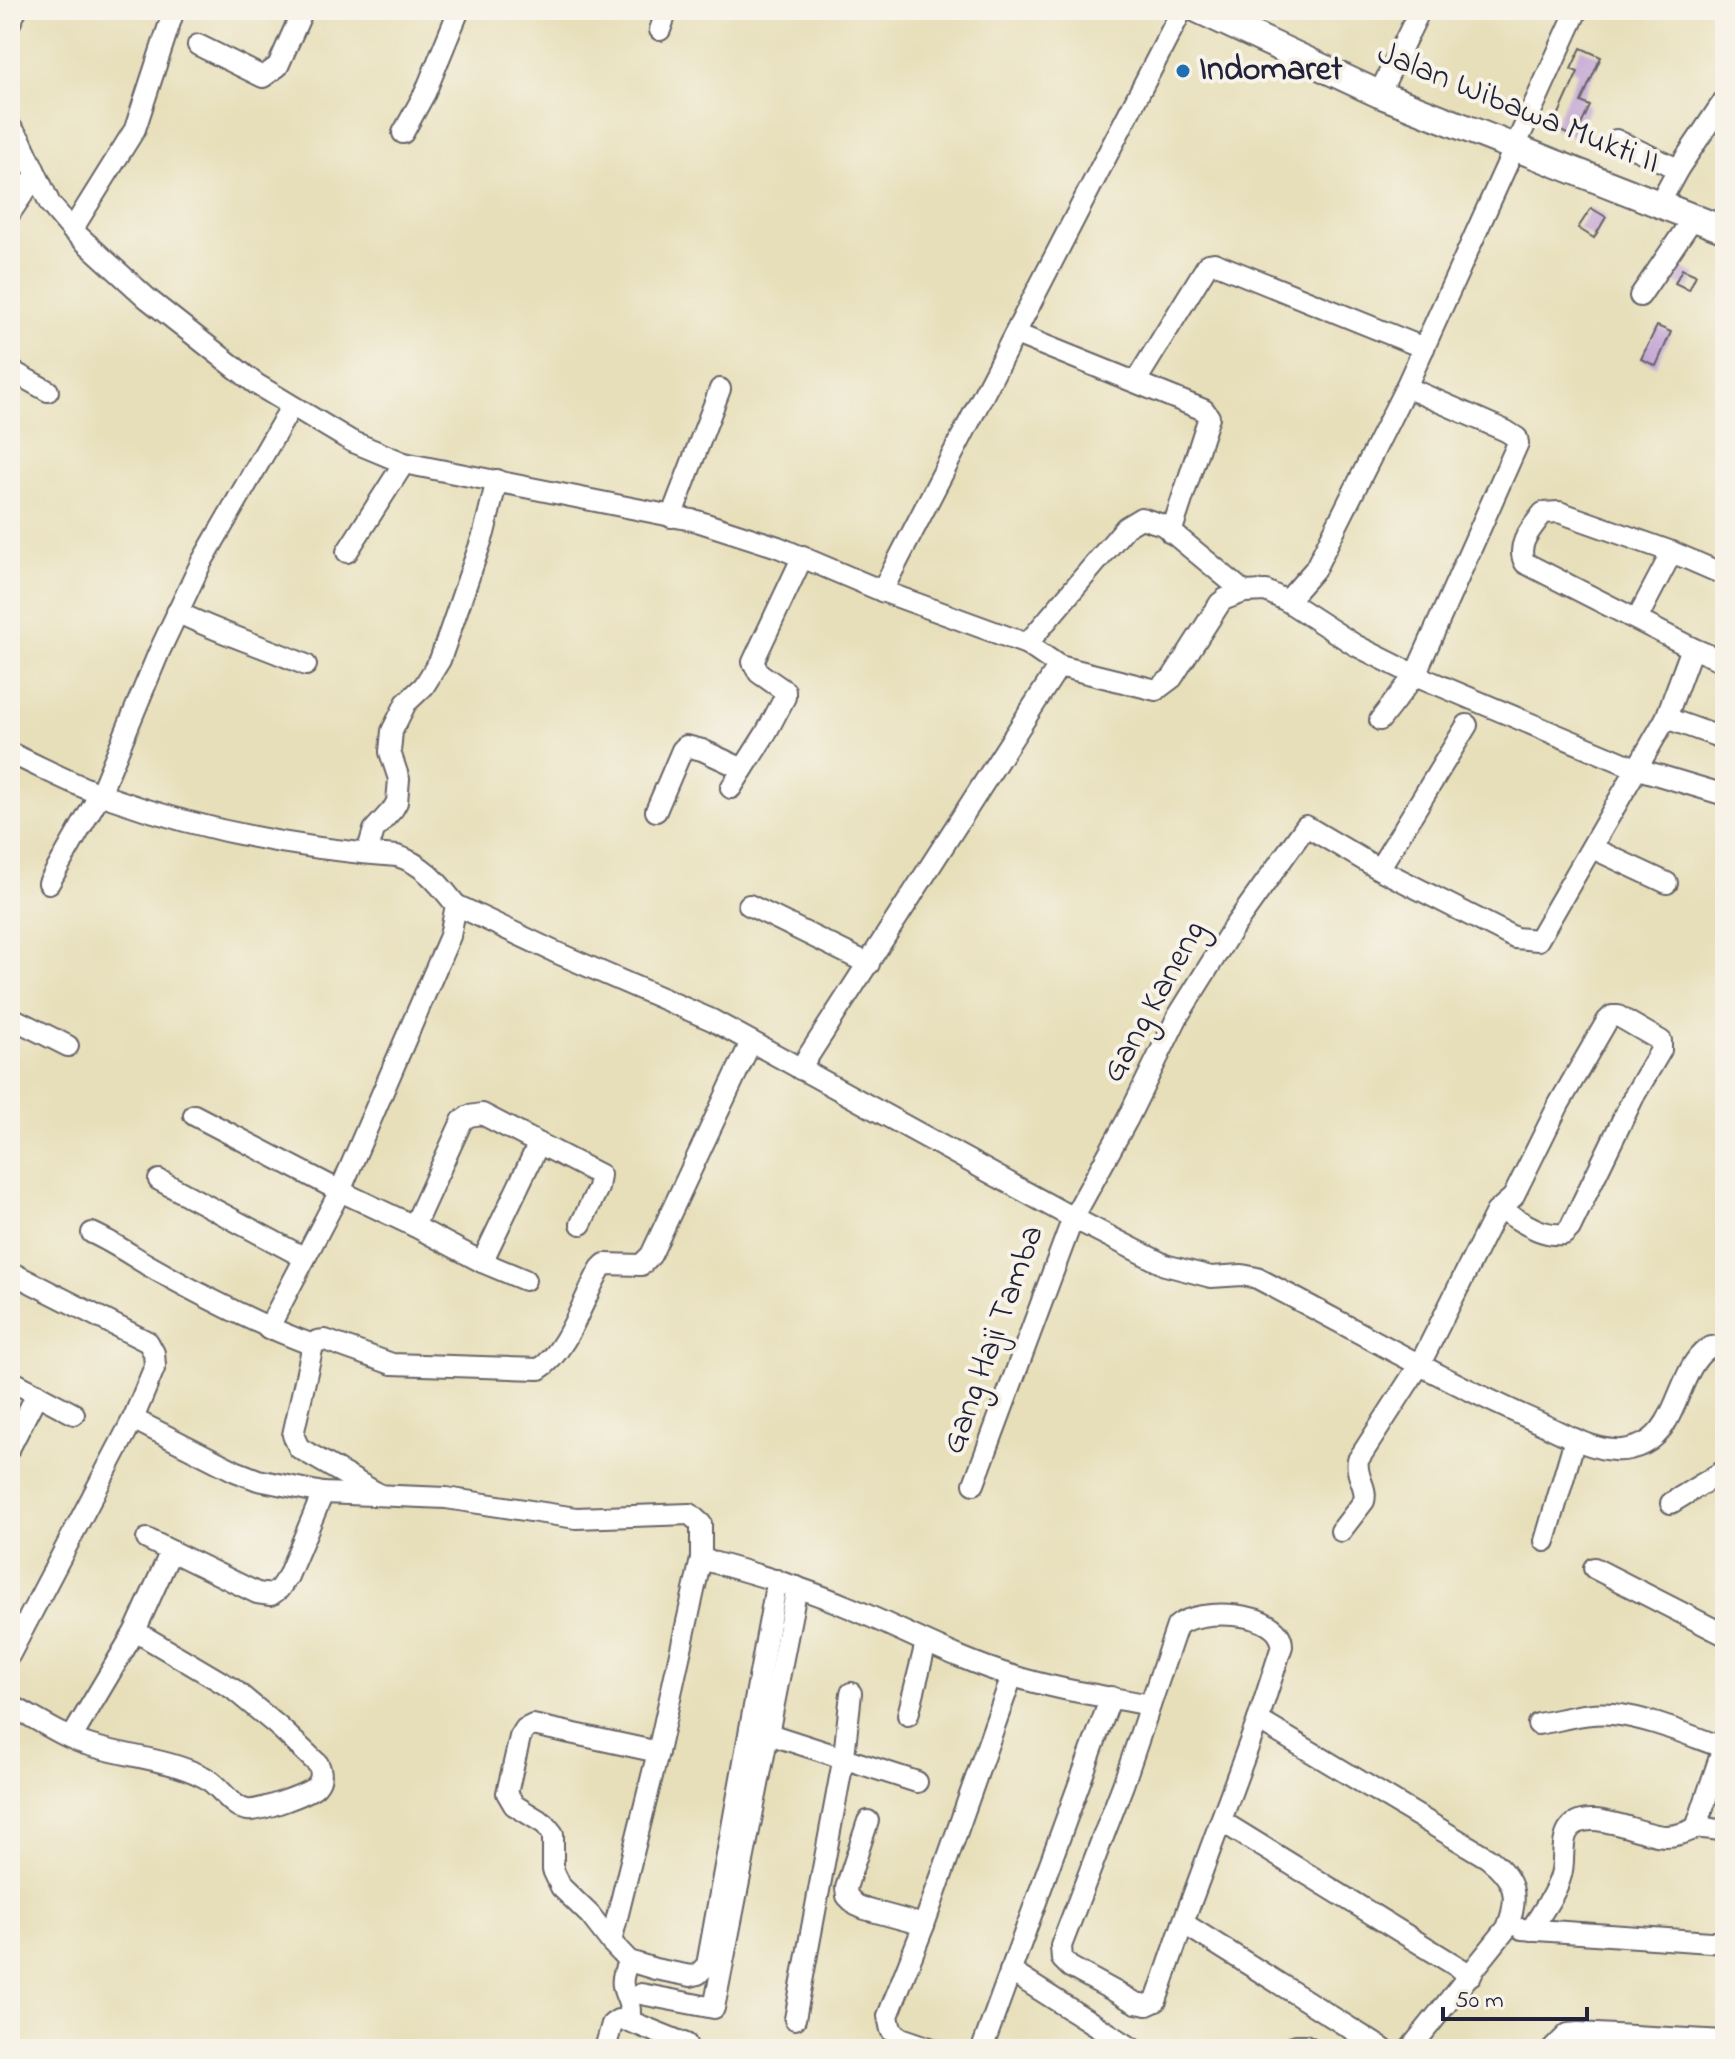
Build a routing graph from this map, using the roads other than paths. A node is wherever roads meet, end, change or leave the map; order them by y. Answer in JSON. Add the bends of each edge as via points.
{"nodes":[{"id":1,"x":16,"y":10,"type":"edge"},
{"id":2,"x":174,"y":10,"type":"edge"},
{"id":3,"x":303,"y":10,"type":"edge"},
{"id":4,"x":459,"y":10,"type":"edge"},
{"id":5,"x":1182,"y":10,"type":"edge"},
{"id":6,"x":1199,"y":10,"type":"edge"},
{"id":7,"x":1420,"y":10,"type":"edge"},
{"id":8,"x":1577,"y":10,"type":"edge"},
{"id":9,"x":10,"y":23,"type":"edge"},
{"id":10,"x":198,"y":45,"type":"dead end"},
{"id":11,"x":1379,"y":94,"type":"junction"},
{"id":12,"x":1725,"y":99,"type":"edge"},
{"id":13,"x":10,"y":126,"type":"edge"},
{"id":14,"x":403,"y":133,"type":"dead end"},
{"id":15,"x":1616,"y":140,"type":"dead end"},
{"id":16,"x":1515,"y":147,"type":"junction"},
{"id":17,"x":1678,"y":169,"type":"junction"},
{"id":18,"x":36,"y":175,"type":"junction"},
{"id":19,"x":1659,"y":204,"type":"junction"},
{"id":20,"x":10,"y":213,"type":"edge"},
{"id":21,"x":1693,"y":218,"type":"junction"},
{"id":22,"x":72,"y":230,"type":"junction"},
{"id":23,"x":1725,"y":230,"type":"edge"},
{"id":24,"x":1640,"y":296,"type":"dead end"},
{"id":25,"x":1016,"y":334,"type":"junction"},
{"id":26,"x":1424,"y":348,"type":"junction"},
{"id":27,"x":10,"y":370,"type":"edge"},
{"id":28,"x":1136,"y":381,"type":"junction"},
{"id":29,"x":1406,"y":387,"type":"junction"},
{"id":30,"x":720,"y":389,"type":"dead end"},
{"id":31,"x":48,"y":391,"type":"dead end"},
{"id":32,"x":291,"y":407,"type":"junction"},
{"id":33,"x":404,"y":463,"type":"junction"},
{"id":34,"x":497,"y":480,"type":"junction"},
{"id":35,"x":671,"y":517,"type":"junction"},
{"id":36,"x":1171,"y":533,"type":"junction"},
{"id":37,"x":347,"y":552,"type":"dead end"},
{"id":38,"x":1672,"y":552,"type":"junction"},
{"id":39,"x":803,"y":556,"type":"junction"},
{"id":40,"x":1725,"y":575,"type":"edge"},
{"id":41,"x":882,"y":591,"type":"junction"},
{"id":42,"x":1244,"y":592,"type":"junction"},
{"id":43,"x":1287,"y":601,"type":"junction"},
{"id":44,"x":177,"y":612,"type":"junction"},
{"id":45,"x":1637,"y":619,"type":"junction"},
{"id":46,"x":1027,"y":644,"type":"junction"},
{"id":47,"x":1692,"y":648,"type":"junction"},
{"id":48,"x":1725,"y":662,"type":"edge"},
{"id":49,"x":306,"y":665,"type":"dead end"},
{"id":50,"x":1059,"y":666,"type":"junction"},
{"id":51,"x":1415,"y":675,"type":"junction"},
{"id":52,"x":1666,"y":718,"type":"junction"},
{"id":53,"x":1380,"y":720,"type":"dead end"},
{"id":54,"x":1467,"y":725,"type":"dead end"},
{"id":55,"x":1725,"y":739,"type":"edge"},
{"id":56,"x":10,"y":753,"type":"edge"},
{"id":57,"x":743,"y":769,"type":"junction"},
{"id":58,"x":1638,"y":769,"type":"junction"},
{"id":59,"x":731,"y":788,"type":"dead end"},
{"id":60,"x":100,"y":794,"type":"junction"},
{"id":61,"x":1725,"y":795,"type":"edge"},
{"id":62,"x":656,"y":811,"type":"dead end"},
{"id":63,"x":1592,"y":848,"type":"junction"},
{"id":64,"x":367,"y":853,"type":"junction"},
{"id":65,"x":1379,"y":869,"type":"junction"},
{"id":66,"x":49,"y":883,"type":"dead end"},
{"id":67,"x":1667,"y":883,"type":"dead end"},
{"id":68,"x":456,"y":905,"type":"junction"},
{"id":69,"x":749,"y":905,"type":"dead end"},
{"id":70,"x":869,"y":964,"type":"junction"},
{"id":71,"x":10,"y":1017,"type":"edge"},
{"id":72,"x":751,"y":1042,"type":"junction"},
{"id":73,"x":68,"y":1046,"type":"dead end"},
{"id":74,"x":800,"y":1069,"type":"junction"},
{"id":75,"x":194,"y":1115,"type":"dead end"},
{"id":76,"x":538,"y":1145,"type":"junction"},
{"id":77,"x":159,"y":1180,"type":"dead end"},
{"id":78,"x":340,"y":1191,"type":"junction"},
{"id":79,"x":1500,"y":1209,"type":"junction"},
{"id":80,"x":1073,"y":1218,"type":"junction"},
{"id":81,"x":581,"y":1224,"type":"dead end"},
{"id":82,"x":414,"y":1226,"type":"junction"},
{"id":83,"x":92,"y":1233,"type":"dead end"},
{"id":84,"x":305,"y":1258,"type":"junction"},
{"id":85,"x":482,"y":1262,"type":"junction"},
{"id":86,"x":10,"y":1272,"type":"edge"},
{"id":87,"x":525,"y":1280,"type":"dead end"},
{"id":88,"x":268,"y":1329,"type":"junction"},
{"id":89,"x":313,"y":1345,"type":"junction"},
{"id":90,"x":1725,"y":1347,"type":"edge"},
{"id":91,"x":1420,"y":1364,"type":"junction"},
{"id":92,"x":10,"y":1380,"type":"edge"},
{"id":93,"x":37,"y":1394,"type":"junction"},
{"id":94,"x":74,"y":1414,"type":"dead end"},
{"id":95,"x":133,"y":1419,"type":"junction"},
{"id":96,"x":1575,"y":1439,"type":"junction"},
{"id":97,"x":10,"y":1447,"type":"edge"},
{"id":98,"x":1725,"y":1470,"type":"edge"},
{"id":99,"x":974,"y":1484,"type":"dead end"},
{"id":100,"x":323,"y":1493,"type":"junction"},
{"id":101,"x":383,"y":1497,"type":"junction"},
{"id":102,"x":1671,"y":1503,"type":"dead end"},
{"id":103,"x":1341,"y":1531,"type":"dead end"},
{"id":104,"x":147,"y":1539,"type":"dead end"},
{"id":105,"x":1545,"y":1541,"type":"dead end"},
{"id":106,"x":702,"y":1542,"type":"junction"},
{"id":107,"x":171,"y":1551,"type":"junction"},
{"id":108,"x":1594,"y":1568,"type":"dead end"},
{"id":109,"x":787,"y":1584,"type":"junction"},
{"id":110,"x":135,"y":1631,"type":"junction"},
{"id":111,"x":1725,"y":1635,"type":"edge"},
{"id":112,"x":926,"y":1643,"type":"junction"},
{"id":113,"x":10,"y":1654,"type":"edge"},
{"id":114,"x":1012,"y":1676,"type":"junction"},
{"id":115,"x":851,"y":1693,"type":"dead end"},
{"id":116,"x":1111,"y":1697,"type":"junction"},
{"id":117,"x":10,"y":1705,"type":"edge"},
{"id":118,"x":1150,"y":1705,"type":"junction"},
{"id":119,"x":908,"y":1715,"type":"dead end"},
{"id":120,"x":1258,"y":1720,"type":"junction"},
{"id":121,"x":1538,"y":1724,"type":"dead end"},
{"id":122,"x":769,"y":1734,"type":"junction"},
{"id":123,"x":72,"y":1737,"type":"junction"},
{"id":124,"x":1724,"y":1744,"type":"edge"},
{"id":125,"x":658,"y":1752,"type":"junction"},
{"id":126,"x":844,"y":1756,"type":"junction"},
{"id":127,"x":917,"y":1782,"type":"dead end"},
{"id":128,"x":868,"y":1821,"type":"dead end"},
{"id":129,"x":1221,"y":1821,"type":"junction"},
{"id":130,"x":1696,"y":1828,"type":"junction"},
{"id":131,"x":1725,"y":1831,"type":"edge"},
{"id":132,"x":1183,"y":1923,"type":"junction"},
{"id":133,"x":924,"y":1925,"type":"junction"},
{"id":134,"x":1507,"y":1928,"type":"junction"},
{"id":135,"x":1531,"y":1930,"type":"junction"},
{"id":136,"x":611,"y":1942,"type":"junction"},
{"id":137,"x":1725,"y":1943,"type":"edge"},
{"id":138,"x":629,"y":1961,"type":"junction"},
{"id":139,"x":1010,"y":1971,"type":"junction"},
{"id":140,"x":1471,"y":1975,"type":"junction"},
{"id":141,"x":641,"y":1994,"type":"dead end"},
{"id":142,"x":795,"y":2019,"type":"dead end"},
{"id":143,"x":629,"y":2021,"type":"junction"},
{"id":144,"x":1725,"y":2041,"type":"edge"},
{"id":145,"x":686,"y":2044,"type":"dead end"},
{"id":146,"x":605,"y":2049,"type":"edge"},
{"id":147,"x":933,"y":2049,"type":"edge"},
{"id":148,"x":982,"y":2049,"type":"edge"},
{"id":149,"x":1133,"y":2049,"type":"edge"},
{"id":150,"x":1292,"y":2049,"type":"edge"},
{"id":151,"x":1312,"y":2049,"type":"edge"},
{"id":152,"x":1383,"y":2049,"type":"edge"},
{"id":153,"x":1410,"y":2049,"type":"edge"},
{"id":154,"x":1553,"y":2049,"type":"edge"}],
"edges":[{"from":1,"to":9,"type":"street"},
{"from":2,"to":22,"type":"street","via":[[135,129]]},
{"from":3,"to":10,"type":"street","via":[[278,66],[263,77]]},
{"from":4,"to":14,"type":"street"},
{"from":5,"to":25,"type":"street"},
{"from":6,"to":11,"type":"main road","name":"Jalan Wibawa Mukti II"},
{"from":7,"to":11,"type":"street"},
{"from":8,"to":16,"type":"street"},
{"from":11,"to":16,"type":"main road","name":"Jalan Wibawa Mukti II"},
{"from":12,"to":17,"type":"street"},
{"from":13,"to":18,"type":"street"},
{"from":15,"to":17,"type":"street"},
{"from":16,"to":19,"type":"main road","name":"Jalan Wibawa Mukti II"},
{"from":16,"to":26,"type":"street"},
{"from":17,"to":19,"type":"street"},
{"from":18,"to":20,"type":"street"},
{"from":18,"to":22,"type":"street","via":[[50,204]]},
{"from":19,"to":21,"type":"main road","name":"Jalan Wibawa Mukti II"},
{"from":21,"to":23,"type":"main road","name":"Jalan Wibawa Mukti II"},
{"from":21,"to":24,"type":"street"},
{"from":22,"to":32,"type":"street","via":[[148,299]]},
{"from":25,"to":28,"type":"street"},
{"from":25,"to":41,"type":"street"},
{"from":26,"to":28,"type":"street","via":[[1214,263],[1208,264]]},
{"from":26,"to":29,"type":"street"},
{"from":27,"to":31,"type":"street"},
{"from":28,"to":36,"type":"street","via":[[1196,405],[1209,417]]},
{"from":29,"to":43,"type":"street","via":[[1315,569]]},
{"from":29,"to":51,"type":"street","via":[[1506,431],[1518,443]]},
{"from":30,"to":35,"type":"street"},
{"from":32,"to":33,"type":"street"},
{"from":32,"to":44,"type":"street"},
{"from":33,"to":34,"type":"street"},
{"from":33,"to":37,"type":"street"},
{"from":34,"to":35,"type":"street"},
{"from":34,"to":64,"type":"street","via":[[440,660],[406,703],[392,731],[397,802],[374,830]]},
{"from":35,"to":39,"type":"street"},
{"from":36,"to":42,"type":"street"},
{"from":36,"to":46,"type":"street","via":[[1141,518],[1126,527]]},
{"from":38,"to":40,"type":"street"},
{"from":38,"to":45,"type":"street"},
{"from":38,"to":45,"type":"street","via":[[1559,512],[1543,513],[1524,540],[1525,563]]},
{"from":39,"to":41,"type":"street"},
{"from":39,"to":57,"type":"street","via":[[753,662],[785,697]]},
{"from":41,"to":46,"type":"street"},
{"from":42,"to":43,"type":"street","via":[[1266,591]]},
{"from":42,"to":50,"type":"street","via":[[1220,603],[1162,688],[1145,689]]},
{"from":43,"to":51,"type":"street","via":[[1355,645]]},
{"from":44,"to":49,"type":"street"},
{"from":44,"to":60,"type":"street"},
{"from":45,"to":47,"type":"street"},
{"from":46,"to":50,"type":"street"},
{"from":47,"to":48,"type":"street"},
{"from":47,"to":52,"type":"street"},
{"from":50,"to":70,"type":"street"},
{"from":51,"to":53,"type":"street"},
{"from":51,"to":58,"type":"street"},
{"from":52,"to":55,"type":"street"},
{"from":52,"to":58,"type":"street"},
{"from":54,"to":65,"type":"street"},
{"from":56,"to":60,"type":"street"},
{"from":57,"to":59,"type":"street"},
{"from":57,"to":62,"type":"street","via":[[686,746]]},
{"from":58,"to":61,"type":"street"},
{"from":58,"to":63,"type":"street"},
{"from":60,"to":64,"type":"street","via":[[245,836]]},
{"from":60,"to":66,"type":"street"},
{"from":63,"to":65,"type":"street","via":[[1538,940],[1515,938]]},
{"from":63,"to":67,"type":"street"},
{"from":64,"to":68,"type":"street","via":[[412,860]]},
{"from":65,"to":80,"type":"street","name":"Gang Kaneng","via":[[1306,826],[1178,1016]]},
{"from":68,"to":72,"type":"street"},
{"from":68,"to":78,"type":"street","via":[[450,936]]},
{"from":69,"to":70,"type":"street"},
{"from":70,"to":74,"type":"street"},
{"from":71,"to":73,"type":"street"},
{"from":72,"to":74,"type":"street"},
{"from":72,"to":89,"type":"street","via":[[651,1255],[641,1265],[601,1268],[547,1364],[539,1369],[392,1364],[325,1340]]},
{"from":74,"to":80,"type":"street"},
{"from":75,"to":78,"type":"street"},
{"from":76,"to":81,"type":"street","via":[[600,1175]]},
{"from":76,"to":82,"type":"street","via":[[482,1114],[469,1116],[462,1121]]},
{"from":76,"to":85,"type":"street"},
{"from":77,"to":84,"type":"street"},
{"from":78,"to":82,"type":"street"},
{"from":78,"to":84,"type":"street"},
{"from":79,"to":79,"type":"street","via":[[1513,1197],[1559,1104],[1612,1016],[1661,1041],[1570,1228],[1564,1234],[1550,1234]]},
{"from":79,"to":91,"type":"street"},
{"from":80,"to":91,"type":"street","via":[[1165,1265],[1211,1277],[1257,1278]]},
{"from":80,"to":99,"type":"street","name":"Gang Haji Tamba"},
{"from":82,"to":85,"type":"street"},
{"from":83,"to":88,"type":"street"},
{"from":84,"to":88,"type":"street"},
{"from":85,"to":87,"type":"street"},
{"from":86,"to":95,"type":"street","via":[[148,1342],[155,1366]]},
{"from":88,"to":89,"type":"street"},
{"from":89,"to":101,"type":"street","via":[[295,1441]]},
{"from":90,"to":96,"type":"street","via":[[1706,1349],[1663,1427],[1646,1443],[1613,1451]]},
{"from":91,"to":96,"type":"street"},
{"from":91,"to":103,"type":"street","via":[[1358,1460],[1357,1476],[1366,1495]]},
{"from":92,"to":93,"type":"street"},
{"from":93,"to":94,"type":"street"},
{"from":93,"to":97,"type":"street"},
{"from":95,"to":100,"type":"street","via":[[258,1480]]},
{"from":95,"to":113,"type":"street"},
{"from":96,"to":105,"type":"street"},
{"from":98,"to":102,"type":"street"},
{"from":100,"to":101,"type":"street"},
{"from":100,"to":107,"type":"street","via":[[288,1576],[271,1595]]},
{"from":101,"to":106,"type":"street","via":[[446,1498],[576,1518],[690,1514]]},
{"from":104,"to":107,"type":"street"},
{"from":106,"to":109,"type":"street"},
{"from":106,"to":125,"type":"street"},
{"from":107,"to":110,"type":"street"},
{"from":108,"to":111,"type":"street"},
{"from":109,"to":112,"type":"street"},
{"from":109,"to":122,"type":"street"},
{"from":109,"to":138,"type":"street","via":[[707,1965],[691,1976]]},
{"from":110,"to":123,"type":"street"},
{"from":110,"to":123,"type":"street","via":[[256,1707],[318,1764],[320,1780],[314,1789],[258,1809],[243,1809],[203,1777]]},
{"from":112,"to":114,"type":"street"},
{"from":112,"to":119,"type":"street"},
{"from":114,"to":116,"type":"street"},
{"from":114,"to":133,"type":"street"},
{"from":115,"to":126,"type":"street"},
{"from":116,"to":118,"type":"street"},
{"from":116,"to":139,"type":"street"},
{"from":117,"to":123,"type":"street"},
{"from":118,"to":120,"type":"street","via":[[1177,1626],[1238,1614],[1265,1624],[1282,1641]]},
{"from":118,"to":132,"type":"street","via":[[1061,1946],[1062,1959],[1147,2005],[1156,2001]]},
{"from":120,"to":129,"type":"street"},
{"from":120,"to":134,"type":"street","via":[[1499,1867],[1513,1887],[1514,1910]]},
{"from":121,"to":124,"type":"street","via":[[1612,1713]]},
{"from":122,"to":126,"type":"street"},
{"from":122,"to":141,"type":"street","via":[[714,2008]]},
{"from":124,"to":130,"type":"street"},
{"from":125,"to":136,"type":"street"},
{"from":125,"to":136,"type":"street","via":[[533,1725],[520,1737],[509,1776],[507,1793],[514,1805],[553,1834],[553,1870],[561,1887]]},
{"from":126,"to":127,"type":"street"},
{"from":126,"to":142,"type":"street"},
{"from":128,"to":133,"type":"street","via":[[847,1896],[865,1909]]},
{"from":129,"to":132,"type":"street"},
{"from":129,"to":140,"type":"street"},
{"from":130,"to":131,"type":"street"},
{"from":130,"to":135,"type":"street","via":[[1668,1836],[1600,1820],[1575,1823],[1567,1833],[1561,1876]]},
{"from":132,"to":152,"type":"street"},
{"from":133,"to":147,"type":"street","via":[[888,2016],[891,2030],[901,2038]]},
{"from":134,"to":135,"type":"street"},
{"from":134,"to":140,"type":"street"},
{"from":135,"to":137,"type":"street"},
{"from":136,"to":138,"type":"street"},
{"from":138,"to":143,"type":"street","via":[[621,1986],[631,2010]]},
{"from":139,"to":148,"type":"street"},
{"from":139,"to":149,"type":"street"},
{"from":140,"to":153,"type":"street"},
{"from":143,"to":145,"type":"street"},
{"from":143,"to":146,"type":"street","via":[[612,2024]]},
{"from":144,"to":154,"type":"street","via":[[1578,2033],[1568,2034]]},
{"from":150,"to":151,"type":"street"}]}
